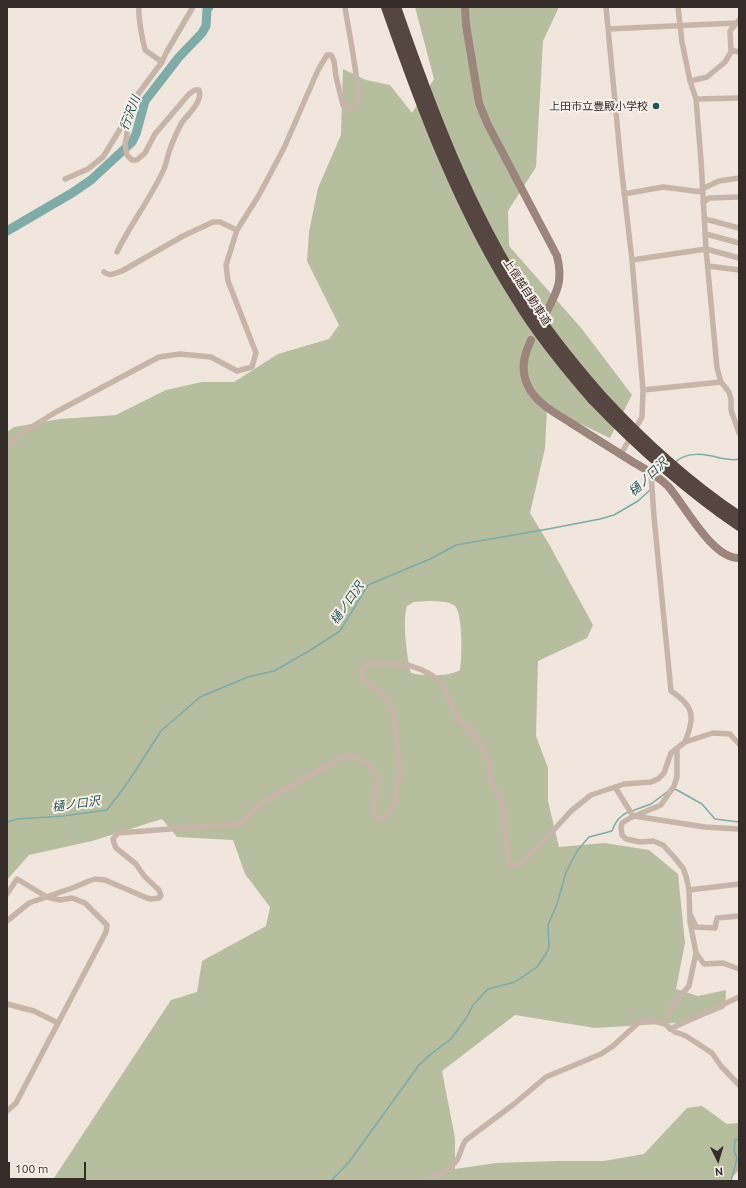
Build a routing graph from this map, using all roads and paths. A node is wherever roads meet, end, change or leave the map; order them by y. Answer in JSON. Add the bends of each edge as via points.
{"nodes":[{"id":1,"x":139,"y":7,"type":"edge"},
{"id":2,"x":193,"y":7,"type":"edge"},
{"id":3,"x":345,"y":7,"type":"edge"},
{"id":4,"x":386,"y":7,"type":"edge"},
{"id":5,"x":396,"y":7,"type":"edge"},
{"id":6,"x":465,"y":7,"type":"edge"},
{"id":7,"x":606,"y":7,"type":"edge"},
{"id":8,"x":678,"y":7,"type":"edge"},
{"id":9,"x":737,"y":21,"type":"edge"},
{"id":10,"x":679,"y":27,"type":"junction"},
{"id":11,"x":608,"y":29,"type":"junction"},
{"id":12,"x":731,"y":50,"type":"junction"},
{"id":13,"x":739,"y":52,"type":"edge"},
{"id":14,"x":162,"y":62,"type":"junction"},
{"id":15,"x":690,"y":81,"type":"junction"},
{"id":16,"x":739,"y":98,"type":"edge"},
{"id":17,"x":696,"y":99,"type":"junction"},
{"id":18,"x":127,"y":117,"type":"junction"},
{"id":19,"x":739,"y":178,"type":"edge"},
{"id":20,"x":66,"y":179,"type":"dead end"},
{"id":21,"x":702,"y":190,"type":"junction"},
{"id":22,"x":624,"y":194,"type":"junction"},
{"id":23,"x":739,"y":198,"type":"edge"},
{"id":24,"x":703,"y":203,"type":"junction"},
{"id":25,"x":705,"y":219,"type":"junction"},
{"id":26,"x":739,"y":228,"type":"edge"},
{"id":27,"x":237,"y":230,"type":"junction"},
{"id":28,"x":706,"y":234,"type":"junction"},
{"id":29,"x":739,"y":243,"type":"edge"},
{"id":30,"x":706,"y":249,"type":"junction"},
{"id":31,"x":118,"y":252,"type":"dead end"},
{"id":32,"x":739,"y":258,"type":"edge"},
{"id":33,"x":632,"y":260,"type":"junction"},
{"id":34,"x":708,"y":266,"type":"junction"},
{"id":35,"x":739,"y":270,"type":"edge"},
{"id":36,"x":104,"y":272,"type":"dead end"},
{"id":37,"x":547,"y":311,"type":"dead end"},
{"id":38,"x":531,"y":340,"type":"dead end"},
{"id":39,"x":721,"y":382,"type":"junction"},
{"id":40,"x":643,"y":390,"type":"junction"},
{"id":41,"x":596,"y":396,"type":"junction"},
{"id":42,"x":739,"y":433,"type":"edge"},
{"id":43,"x":7,"y":448,"type":"edge"},
{"id":44,"x":621,"y":454,"type":"junction"},
{"id":45,"x":651,"y":473,"type":"junction"},
{"id":46,"x":739,"y":516,"type":"edge"},
{"id":47,"x":739,"y":526,"type":"edge"},
{"id":48,"x":739,"y":558,"type":"edge"},
{"id":49,"x":685,"y":742,"type":"junction"},
{"id":50,"x":739,"y":744,"type":"edge"},
{"id":51,"x":677,"y":748,"type":"junction"},
{"id":52,"x":615,"y":787,"type":"junction"},
{"id":53,"x":633,"y":816,"type":"junction"},
{"id":54,"x":739,"y":829,"type":"edge"},
{"id":55,"x":739,"y":884,"type":"edge"},
{"id":56,"x":689,"y":890,"type":"junction"},
{"id":57,"x":7,"y":894,"type":"edge"},
{"id":58,"x":47,"y":897,"type":"junction"},
{"id":59,"x":690,"y":914,"type":"junction"},
{"id":60,"x":739,"y":916,"type":"edge"},
{"id":61,"x":7,"y":921,"type":"edge"},
{"id":62,"x":696,"y":954,"type":"junction"},
{"id":63,"x":739,"y":969,"type":"edge"},
{"id":64,"x":739,"y":997,"type":"edge"},
{"id":65,"x":7,"y":1004,"type":"edge"},
{"id":66,"x":58,"y":1023,"type":"junction"},
{"id":67,"x":665,"y":1024,"type":"junction"},
{"id":68,"x":670,"y":1029,"type":"junction"},
{"id":69,"x":739,"y":1085,"type":"edge"},
{"id":70,"x":7,"y":1111,"type":"edge"},
{"id":71,"x":422,"y":1181,"type":"edge"}],
"edges":[{"from":1,"to":14,"type":"street","via":[[145,50]]},
{"from":2,"to":14,"type":"street"},
{"from":3,"to":27,"type":"street","via":[[355,71],[357,104],[353,108],[343,105],[334,61],[332,55],[327,54],[284,148]]},
{"from":4,"to":41,"type":"highway","name":"上信越自動車道","via":[[434,136],[476,230],[529,319],[556,355]]},
{"from":5,"to":41,"type":"highway","name":"上信越自動車道","via":[[445,138],[484,225],[528,301]]},
{"from":6,"to":37,"type":"street","via":[[479,103],[557,256],[559,283]]},
{"from":7,"to":11,"type":"street"},
{"from":8,"to":10,"type":"street"},
{"from":9,"to":10,"type":"street"},
{"from":9,"to":12,"type":"street","via":[[730,31]]},
{"from":10,"to":11,"type":"street"},
{"from":10,"to":15,"type":"street"},
{"from":11,"to":22,"type":"street"},
{"from":12,"to":13,"type":"street"},
{"from":12,"to":15,"type":"street","via":[[725,62],[707,77]]},
{"from":14,"to":18,"type":"street","via":[[138,94]]},
{"from":15,"to":17,"type":"street"},
{"from":16,"to":17,"type":"street"},
{"from":17,"to":21,"type":"street"},
{"from":18,"to":20,"type":"street","via":[[103,157]]},
{"from":18,"to":31,"type":"street","via":[[126,152],[132,160],[138,160],[172,113],[189,94],[199,90],[200,98],[182,123],[165,168],[128,230]]},
{"from":19,"to":21,"type":"street","via":[[718,181]]},
{"from":21,"to":22,"type":"street","via":[[663,187]]},
{"from":21,"to":24,"type":"street"},
{"from":22,"to":33,"type":"street"},
{"from":23,"to":24,"type":"street","via":[[709,198]]},
{"from":24,"to":25,"type":"street"},
{"from":25,"to":26,"type":"street"},
{"from":25,"to":28,"type":"street"},
{"from":27,"to":36,"type":"street","via":[[220,222],[213,222],[122,271],[111,275]]},
{"from":27,"to":43,"type":"street","via":[[226,265],[228,281],[256,353],[252,367],[238,371],[211,357],[180,354],[159,357],[56,412],[20,434]]},
{"from":28,"to":29,"type":"street"},
{"from":28,"to":30,"type":"street"},
{"from":30,"to":32,"type":"street"},
{"from":30,"to":33,"type":"street"},
{"from":30,"to":34,"type":"street"},
{"from":33,"to":40,"type":"street"},
{"from":34,"to":35,"type":"street"},
{"from":34,"to":39,"type":"street","via":[[717,368]]},
{"from":38,"to":44,"type":"street","via":[[526,350],[523,368],[527,384],[539,402]]},
{"from":39,"to":40,"type":"street"},
{"from":39,"to":42,"type":"street","via":[[729,392],[731,410]]},
{"from":40,"to":44,"type":"street","via":[[642,417]]},
{"from":41,"to":46,"type":"highway","name":"上信越自動車道","bridge":true,"via":[[659,454]]},
{"from":41,"to":47,"type":"highway","name":"上信越自動車道","bridge":true,"via":[[621,429],[654,460]]},
{"from":44,"to":45,"type":"street"},
{"from":45,"to":48,"type":"street","via":[[667,486],[702,533],[729,556]]},
{"from":45,"to":49,"type":"street","via":[[671,691],[680,697],[692,714]]},
{"from":49,"to":50,"type":"street","via":[[722,732],[730,734]]},
{"from":49,"to":51,"type":"street"},
{"from":51,"to":52,"type":"street","via":[[658,779]]},
{"from":51,"to":53,"type":"street","via":[[677,777],[674,786],[661,805]]},
{"from":52,"to":53,"type":"street"},
{"from":52,"to":58,"type":"street","via":[[591,795],[571,811],[519,865],[510,865],[502,802],[490,779],[486,756],[477,739],[457,718],[444,688],[433,676],[408,665],[370,663],[363,668],[362,678],[385,698],[393,710],[400,772],[394,804],[386,817],[378,819],[374,816],[378,783],[374,770],[362,760],[344,756],[272,797],[258,806],[244,821],[236,824],[118,833],[113,839],[114,845],[136,864],[159,890],[159,898],[147,898],[106,880],[95,879]]},
{"from":53,"to":54,"type":"street","via":[[705,827]]},
{"from":53,"to":56,"type":"street","via":[[622,823],[622,835],[630,840],[652,841],[663,846],[683,868]]},
{"from":55,"to":56,"type":"street"},
{"from":56,"to":59,"type":"street"},
{"from":57,"to":58,"type":"street","via":[[17,880]]},
{"from":58,"to":61,"type":"street","via":[[29,903]]},
{"from":58,"to":66,"type":"street","via":[[60,900],[72,898],[85,903],[107,925],[106,932]]},
{"from":59,"to":60,"type":"street","via":[[696,927],[715,928],[717,918]]},
{"from":59,"to":62,"type":"street"},
{"from":62,"to":63,"type":"street","via":[[704,964],[723,963]]},
{"from":62,"to":67,"type":"street","via":[[689,986],[674,1003]]},
{"from":64,"to":68,"type":"street"},
{"from":65,"to":66,"type":"street","via":[[34,1011]]},
{"from":66,"to":70,"type":"street","via":[[16,1103]]},
{"from":67,"to":68,"type":"street"},
{"from":67,"to":71,"type":"street","via":[[649,1020],[638,1023],[601,1054],[546,1077],[466,1140],[457,1160],[444,1173]]},
{"from":68,"to":69,"type":"street","via":[[712,1053]]}]}
